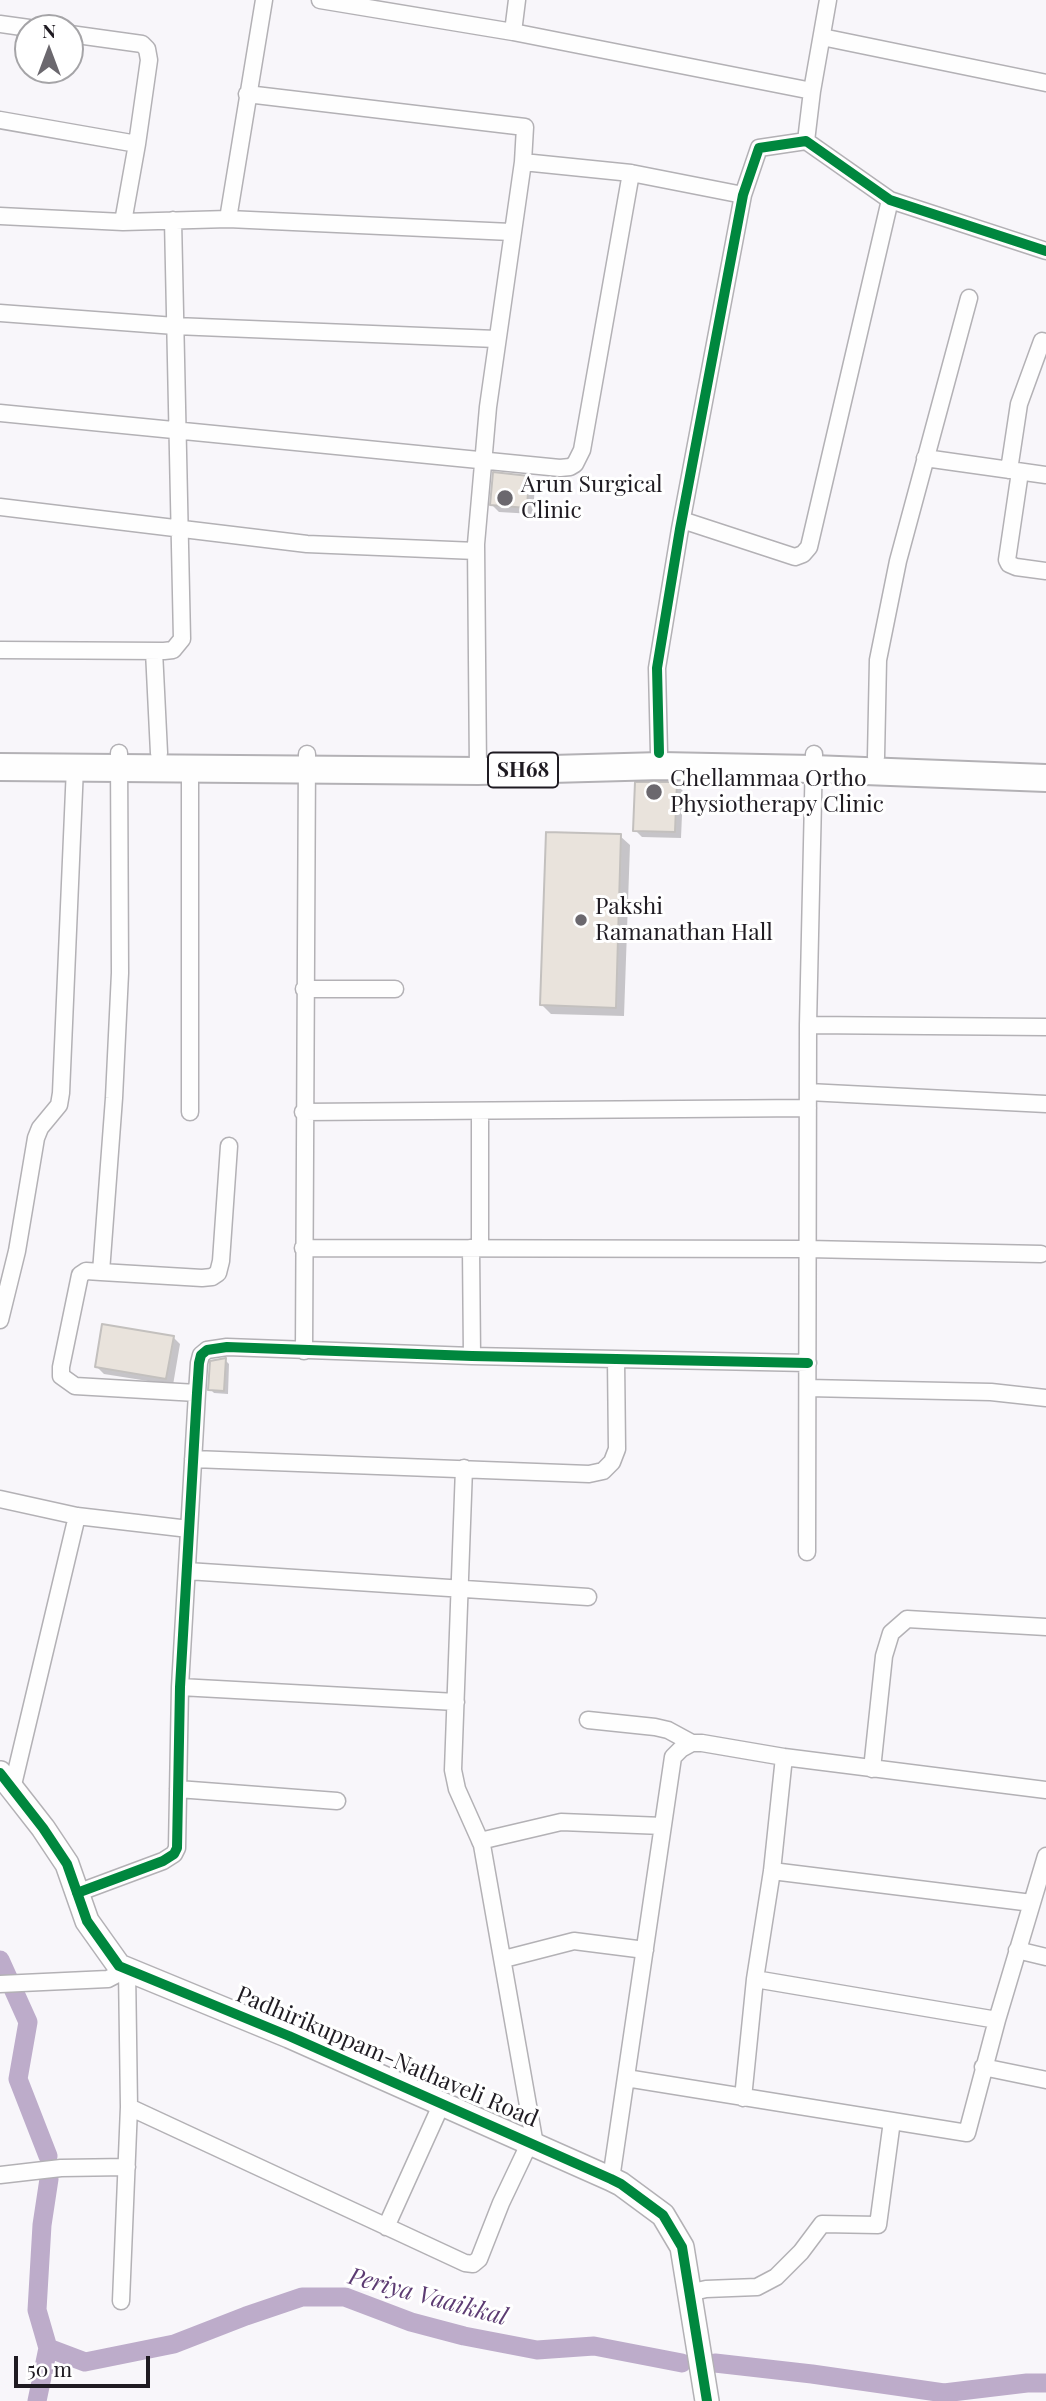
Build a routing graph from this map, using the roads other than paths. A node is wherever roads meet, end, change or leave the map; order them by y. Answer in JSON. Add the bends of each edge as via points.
{"nodes":[{"id":1,"x":264,"y":0,"type":"edge"},
{"id":2,"x":320,"y":0,"type":"edge"},
{"id":3,"x":517,"y":0,"type":"edge"},
{"id":4,"x":828,"y":0,"type":"edge"},
{"id":5,"x":513,"y":32,"type":"junction"},
{"id":6,"x":84,"y":36,"type":"edge"},
{"id":7,"x":822,"y":37,"type":"junction"},
{"id":8,"x":1046,"y":83,"type":"edge"},
{"id":9,"x":812,"y":91,"type":"junction"},
{"id":10,"x":247,"y":94,"type":"junction"},
{"id":11,"x":0,"y":120,"type":"edge"},
{"id":12,"x":806,"y":141,"type":"junction"},
{"id":13,"x":137,"y":144,"type":"junction"},
{"id":14,"x":523,"y":162,"type":"junction"},
{"id":15,"x":631,"y":173,"type":"junction"},
{"id":16,"x":743,"y":195,"type":"junction"},
{"id":17,"x":890,"y":200,"type":"junction"},
{"id":18,"x":0,"y":216,"type":"edge"},
{"id":19,"x":228,"y":219,"type":"junction"},
{"id":20,"x":173,"y":220,"type":"junction"},
{"id":21,"x":123,"y":222,"type":"junction"},
{"id":22,"x":511,"y":232,"type":"junction"},
{"id":23,"x":1046,"y":251,"type":"edge"},
{"id":24,"x":969,"y":298,"type":"dead end"},
{"id":25,"x":0,"y":313,"type":"edge"},
{"id":26,"x":175,"y":326,"type":"junction"},
{"id":27,"x":496,"y":339,"type":"junction"},
{"id":28,"x":1042,"y":341,"type":"dead end"},
{"id":29,"x":0,"y":413,"type":"edge"},
{"id":30,"x":177,"y":432,"type":"junction"},
{"id":31,"x":925,"y":458,"type":"junction"},
{"id":32,"x":484,"y":460,"type":"junction"},
{"id":33,"x":1014,"y":471,"type":"junction"},
{"id":34,"x":1046,"y":475,"type":"edge"},
{"id":35,"x":0,"y":507,"type":"edge"},
{"id":36,"x":682,"y":520,"type":"junction"},
{"id":37,"x":180,"y":530,"type":"junction"},
{"id":38,"x":476,"y":551,"type":"junction"},
{"id":39,"x":1046,"y":571,"type":"edge"},
{"id":40,"x":0,"y":650,"type":"edge"},
{"id":41,"x":154,"y":651,"type":"junction"},
{"id":42,"x":159,"y":752,"type":"junction"},
{"id":43,"x":0,"y":753,"type":"edge"},
{"id":44,"x":659,"y":753,"type":"junction"},
{"id":45,"x":876,"y":757,"type":"junction"},
{"id":46,"x":119,"y":760,"type":"junction"},
{"id":47,"x":813,"y":761,"type":"junction"},
{"id":48,"x":307,"y":762,"type":"junction"},
{"id":49,"x":68,"y":763,"type":"junction"},
{"id":50,"x":1046,"y":763,"type":"edge"},
{"id":51,"x":478,"y":764,"type":"junction"},
{"id":52,"x":0,"y":767,"type":"edge"},
{"id":53,"x":190,"y":768,"type":"junction"},
{"id":54,"x":1046,"y":778,"type":"edge"},
{"id":55,"x":304,"y":989,"type":"junction"},
{"id":56,"x":395,"y":989,"type":"dead end"},
{"id":57,"x":808,"y":1025,"type":"junction"},
{"id":58,"x":1046,"y":1027,"type":"edge"},
{"id":59,"x":808,"y":1100,"type":"junction"},
{"id":60,"x":1046,"y":1104,"type":"edge"},
{"id":61,"x":480,"y":1111,"type":"junction"},
{"id":62,"x":190,"y":1112,"type":"dead end"},
{"id":63,"x":303,"y":1112,"type":"junction"},
{"id":64,"x":229,"y":1146,"type":"dead end"},
{"id":65,"x":303,"y":1248,"type":"junction"},
{"id":66,"x":476,"y":1248,"type":"junction"},
{"id":67,"x":808,"y":1249,"type":"junction"},
{"id":68,"x":1041,"y":1254,"type":"dead end"},
{"id":69,"x":101,"y":1272,"type":"junction"},
{"id":70,"x":0,"y":1320,"type":"edge"},
{"id":71,"x":303,"y":1351,"type":"junction"},
{"id":72,"x":472,"y":1356,"type":"junction"},
{"id":73,"x":616,"y":1359,"type":"junction"},
{"id":74,"x":808,"y":1363,"type":"junction"},
{"id":75,"x":808,"y":1388,"type":"junction"},
{"id":76,"x":197,"y":1393,"type":"junction"},
{"id":77,"x":1046,"y":1398,"type":"edge"},
{"id":78,"x":193,"y":1460,"type":"junction"},
{"id":79,"x":464,"y":1468,"type":"junction"},
{"id":80,"x":0,"y":1499,"type":"edge"},
{"id":81,"x":77,"y":1516,"type":"junction"},
{"id":82,"x":189,"y":1529,"type":"junction"},
{"id":83,"x":807,"y":1552,"type":"dead end"},
{"id":84,"x":187,"y":1571,"type":"junction"},
{"id":85,"x":460,"y":1587,"type":"junction"},
{"id":86,"x":588,"y":1597,"type":"dead end"},
{"id":87,"x":1046,"y":1627,"type":"edge"},
{"id":88,"x":180,"y":1687,"type":"junction"},
{"id":89,"x":456,"y":1702,"type":"junction"},
{"id":90,"x":588,"y":1720,"type":"dead end"},
{"id":91,"x":692,"y":1743,"type":"junction"},
{"id":92,"x":784,"y":1757,"type":"junction"},
{"id":93,"x":873,"y":1769,"type":"junction"},
{"id":94,"x":6,"y":1781,"type":"edge"},
{"id":95,"x":178,"y":1789,"type":"junction"},
{"id":96,"x":1046,"y":1790,"type":"edge"},
{"id":97,"x":337,"y":1801,"type":"dead end"},
{"id":98,"x":663,"y":1826,"type":"junction"},
{"id":99,"x":480,"y":1841,"type":"junction"},
{"id":100,"x":1046,"y":1856,"type":"edge"},
{"id":101,"x":772,"y":1871,"type":"junction"},
{"id":102,"x":78,"y":1894,"type":"junction"},
{"id":103,"x":1032,"y":1902,"type":"junction"},
{"id":104,"x":645,"y":1950,"type":"junction"},
{"id":105,"x":1017,"y":1950,"type":"junction"},
{"id":106,"x":1046,"y":1957,"type":"edge"},
{"id":107,"x":504,"y":1959,"type":"junction"},
{"id":108,"x":127,"y":1969,"type":"junction"},
{"id":109,"x":755,"y":1979,"type":"junction"},
{"id":110,"x":0,"y":1984,"type":"edge"},
{"id":111,"x":996,"y":2020,"type":"junction"},
{"id":112,"x":984,"y":2067,"type":"junction"},
{"id":113,"x":626,"y":2078,"type":"junction"},
{"id":114,"x":1046,"y":2080,"type":"edge"},
{"id":115,"x":743,"y":2098,"type":"junction"},
{"id":116,"x":442,"y":2103,"type":"junction"},
{"id":117,"x":129,"y":2107,"type":"junction"},
{"id":118,"x":892,"y":2121,"type":"junction"},
{"id":119,"x":533,"y":2144,"type":"junction"},
{"id":120,"x":127,"y":2167,"type":"junction"},
{"id":121,"x":0,"y":2175,"type":"edge"},
{"id":122,"x":611,"y":2179,"type":"junction"},
{"id":123,"x":386,"y":2227,"type":"junction"},
{"id":124,"x":689,"y":2293,"type":"junction"},
{"id":125,"x":121,"y":2301,"type":"dead end"},
{"id":126,"x":707,"y":2401,"type":"edge"}],
"edges":[{"from":1,"to":10,"type":"street"},
{"from":2,"to":5,"type":"street"},
{"from":3,"to":5,"type":"street"},
{"from":4,"to":7,"type":"street"},
{"from":5,"to":9,"type":"street"},
{"from":6,"to":13,"type":"street","via":[[142,44],[147,49]]},
{"from":7,"to":8,"type":"street"},
{"from":7,"to":9,"type":"street"},
{"from":9,"to":12,"type":"street"},
{"from":10,"to":14,"type":"street","via":[[525,127]]},
{"from":10,"to":19,"type":"street"},
{"from":11,"to":13,"type":"street"},
{"from":12,"to":16,"type":"street","via":[[759,148]]},
{"from":12,"to":17,"type":"street"},
{"from":13,"to":21,"type":"street"},
{"from":14,"to":15,"type":"street"},
{"from":14,"to":22,"type":"street"},
{"from":15,"to":16,"type":"street"},
{"from":15,"to":32,"type":"street","via":[[579,458],[570,467],[560,468]]},
{"from":16,"to":36,"type":"street"},
{"from":17,"to":23,"type":"street"},
{"from":17,"to":36,"type":"street","via":[[808,547],[796,557]]},
{"from":18,"to":21,"type":"street"},
{"from":19,"to":20,"type":"street"},
{"from":19,"to":22,"type":"street"},
{"from":20,"to":21,"type":"street"},
{"from":20,"to":26,"type":"street"},
{"from":22,"to":27,"type":"street"},
{"from":24,"to":31,"type":"street"},
{"from":25,"to":26,"type":"street"},
{"from":26,"to":27,"type":"street"},
{"from":26,"to":30,"type":"street"},
{"from":27,"to":32,"type":"street"},
{"from":28,"to":33,"type":"street","via":[[1019,404]]},
{"from":29,"to":30,"type":"street"},
{"from":30,"to":32,"type":"street"},
{"from":30,"to":37,"type":"street"},
{"from":31,"to":33,"type":"street"},
{"from":31,"to":45,"type":"street","via":[[878,660]]},
{"from":32,"to":38,"type":"street"},
{"from":33,"to":34,"type":"street"},
{"from":33,"to":39,"type":"street","via":[[1007,560],[1016,567]]},
{"from":35,"to":37,"type":"street"},
{"from":36,"to":44,"type":"street","via":[[657,668]]},
{"from":37,"to":38,"type":"street","via":[[307,544]]},
{"from":37,"to":41,"type":"street","via":[[182,639],[173,650]]},
{"from":38,"to":51,"type":"street"},
{"from":40,"to":41,"type":"street"},
{"from":41,"to":42,"type":"street"},
{"from":42,"to":46,"type":"main road","number":"SH68"},
{"from":42,"to":48,"type":"main road","number":"SH68"},
{"from":43,"to":49,"type":"main road","number":"SH68"},
{"from":44,"to":47,"type":"main road","number":"SH68"},
{"from":44,"to":51,"type":"main road","number":"SH68"},
{"from":45,"to":47,"type":"main road","number":"SH68"},
{"from":45,"to":50,"type":"main road","number":"SH68"},
{"from":46,"to":49,"type":"main road","number":"SH68"},
{"from":46,"to":53,"type":"main road","number":"SH68"},
{"from":46,"to":69,"type":"street","via":[[120,973]]},
{"from":47,"to":51,"type":"main road","number":"SH68","via":[[661,766]]},
{"from":47,"to":54,"type":"main road","number":"SH68"},
{"from":47,"to":57,"type":"street"},
{"from":48,"to":51,"type":"main road","number":"SH68"},
{"from":48,"to":53,"type":"main road","number":"SH68"},
{"from":48,"to":55,"type":"street"},
{"from":49,"to":52,"type":"main road","number":"SH68"},
{"from":49,"to":70,"type":"street","via":[[61,1093],[59,1105],[36,1138]]},
{"from":53,"to":62,"type":"street"},
{"from":55,"to":56,"type":"street"},
{"from":55,"to":63,"type":"street"},
{"from":57,"to":58,"type":"street"},
{"from":57,"to":59,"type":"street"},
{"from":59,"to":60,"type":"street"},
{"from":59,"to":61,"type":"street"},
{"from":59,"to":67,"type":"street"},
{"from":61,"to":63,"type":"street"},
{"from":61,"to":66,"type":"street"},
{"from":63,"to":65,"type":"street"},
{"from":64,"to":69,"type":"street","via":[[218,1273],[202,1278]]},
{"from":65,"to":66,"type":"street"},
{"from":65,"to":71,"type":"street"},
{"from":66,"to":67,"type":"street"},
{"from":66,"to":72,"type":"street"},
{"from":67,"to":68,"type":"street"},
{"from":67,"to":74,"type":"street"},
{"from":69,"to":76,"type":"street","via":[[80,1275],[61,1376],[75,1386]]},
{"from":71,"to":72,"type":"street"},
{"from":71,"to":76,"type":"street","via":[[206,1350],[199,1363]]},
{"from":72,"to":73,"type":"street"},
{"from":73,"to":74,"type":"street"},
{"from":73,"to":79,"type":"street","via":[[617,1449],[603,1471]]},
{"from":74,"to":75,"type":"street"},
{"from":75,"to":77,"type":"street","via":[[991,1392]]},
{"from":75,"to":83,"type":"street"},
{"from":76,"to":78,"type":"street"},
{"from":78,"to":79,"type":"street"},
{"from":78,"to":82,"type":"street"},
{"from":79,"to":85,"type":"street"},
{"from":80,"to":81,"type":"street"},
{"from":81,"to":82,"type":"street"},
{"from":81,"to":94,"type":"street"},
{"from":82,"to":84,"type":"street"},
{"from":84,"to":85,"type":"street"},
{"from":84,"to":88,"type":"street"},
{"from":85,"to":86,"type":"street"},
{"from":85,"to":89,"type":"street"},
{"from":87,"to":93,"type":"street","via":[[907,1619],[891,1633],[884,1656]]},
{"from":88,"to":89,"type":"street"},
{"from":88,"to":95,"type":"street"},
{"from":89,"to":99,"type":"street","via":[[453,1770]]},
{"from":90,"to":91,"type":"street","via":[[655,1727]]},
{"from":91,"to":92,"type":"street"},
{"from":91,"to":98,"type":"street","via":[[673,1757]]},
{"from":92,"to":93,"type":"street"},
{"from":92,"to":101,"type":"street"},
{"from":93,"to":96,"type":"street"},
{"from":94,"to":102,"type":"street","name":"Padhirikuppam-Nathaveli Road","via":[[67,1864]]},
{"from":95,"to":97,"type":"street"},
{"from":95,"to":102,"type":"street","via":[[174,1854]]},
{"from":98,"to":99,"type":"street","via":[[561,1822]]},
{"from":98,"to":104,"type":"street"},
{"from":99,"to":107,"type":"street"},
{"from":100,"to":103,"type":"street"},
{"from":101,"to":103,"type":"street"},
{"from":101,"to":109,"type":"street"},
{"from":102,"to":108,"type":"street","name":"Padhirikuppam-Nathaveli Road","via":[[87,1921],[118,1966]]},
{"from":103,"to":105,"type":"street"},
{"from":104,"to":107,"type":"street","via":[[574,1941]]},
{"from":104,"to":113,"type":"street"},
{"from":105,"to":106,"type":"street"},
{"from":105,"to":111,"type":"street"},
{"from":107,"to":119,"type":"street"},
{"from":108,"to":110,"type":"street","via":[[108,1979]]},
{"from":108,"to":116,"type":"street","name":"Padhirikuppam-Nathaveli Road"},
{"from":108,"to":117,"type":"street"},
{"from":109,"to":111,"type":"street"},
{"from":109,"to":115,"type":"street"},
{"from":111,"to":112,"type":"street"},
{"from":112,"to":114,"type":"street"},
{"from":112,"to":118,"type":"street","via":[[967,2133]]},
{"from":113,"to":115,"type":"street"},
{"from":113,"to":122,"type":"street"},
{"from":115,"to":118,"type":"street"},
{"from":116,"to":119,"type":"street","name":"Padhirikuppam-Nathaveli Road"},
{"from":116,"to":123,"type":"street"},
{"from":117,"to":120,"type":"street"},
{"from":117,"to":123,"type":"street"},
{"from":118,"to":124,"type":"street","via":[[878,2225],[822,2224],[776,2277],[757,2287]]},
{"from":119,"to":122,"type":"street","name":"Padhirikuppam-Nathaveli Road"},
{"from":119,"to":123,"type":"street","via":[[473,2264]]},
{"from":120,"to":121,"type":"street"},
{"from":120,"to":125,"type":"street"},
{"from":122,"to":124,"type":"street","name":"Padhirikuppam-Nathaveli Road","via":[[663,2215],[682,2247]]},
{"from":124,"to":126,"type":"street","name":"Padhirikuppam-Nathaveli Road"}]}
